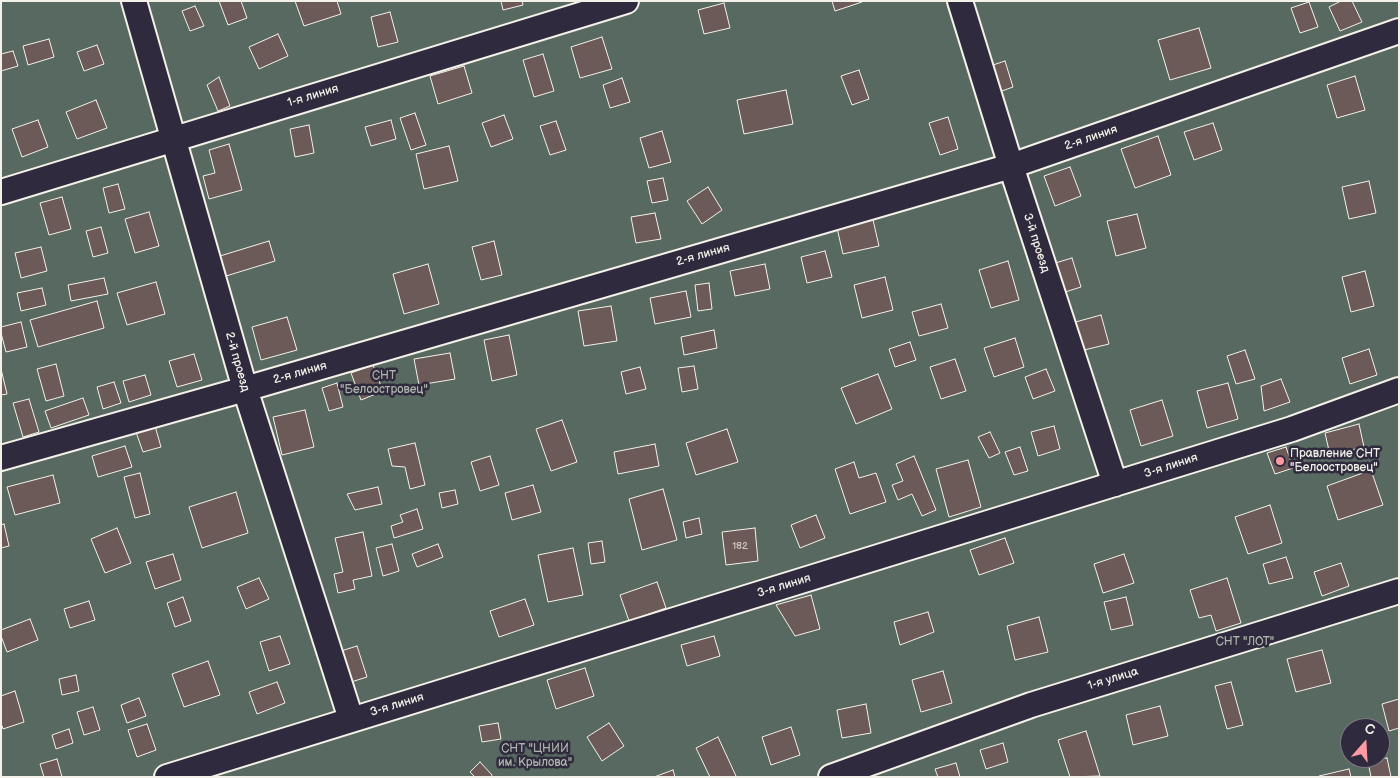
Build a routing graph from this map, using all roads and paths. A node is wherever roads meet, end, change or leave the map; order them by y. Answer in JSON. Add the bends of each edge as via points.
{"nodes":[{"id":1,"x":134,"y":1,"type":"edge"},
{"id":2,"x":626,"y":1,"type":"edge"},
{"id":3,"x":960,"y":1,"type":"edge"},
{"id":4,"x":1399,"y":31,"type":"edge"},
{"id":5,"x":173,"y":139,"type":"junction"},
{"id":6,"x":1011,"y":166,"type":"junction"},
{"id":7,"x":1,"y":192,"type":"edge"},
{"id":8,"x":245,"y":389,"type":"junction"},
{"id":9,"x":1399,"y":390,"type":"edge"},
{"id":10,"x":1,"y":458,"type":"edge"},
{"id":11,"x":1115,"y":484,"type":"junction"},
{"id":12,"x":1399,"y":591,"type":"edge"},
{"id":13,"x":351,"y":719,"type":"junction"},
{"id":14,"x":167,"y":777,"type":"edge"},
{"id":15,"x":831,"y":777,"type":"edge"}],
"edges":[{"from":1,"to":5,"type":"street","name":"2-й проезд"},
{"from":2,"to":5,"type":"street","name":"1-я линия"},
{"from":3,"to":6,"type":"street","name":"3-й проезд"},
{"from":4,"to":6,"type":"street","name":"2-я линия"},
{"from":5,"to":7,"type":"street","name":"1-я линия"},
{"from":5,"to":8,"type":"street","name":"2-й проезд"},
{"from":6,"to":8,"type":"street","name":"2-я линия"},
{"from":6,"to":11,"type":"street","name":"3-й проезд"},
{"from":8,"to":10,"type":"street","name":"2-я линия"},
{"from":8,"to":13,"type":"street","name":"2-й проезд"},
{"from":9,"to":11,"type":"street","name":"3-я линия","via":[[1292,429]]},
{"from":11,"to":13,"type":"street","name":"3-я линия"},
{"from":12,"to":15,"type":"street","name":"1-я улица","via":[[1031,705]]},
{"from":13,"to":14,"type":"street","name":"3-я линия"}]}
